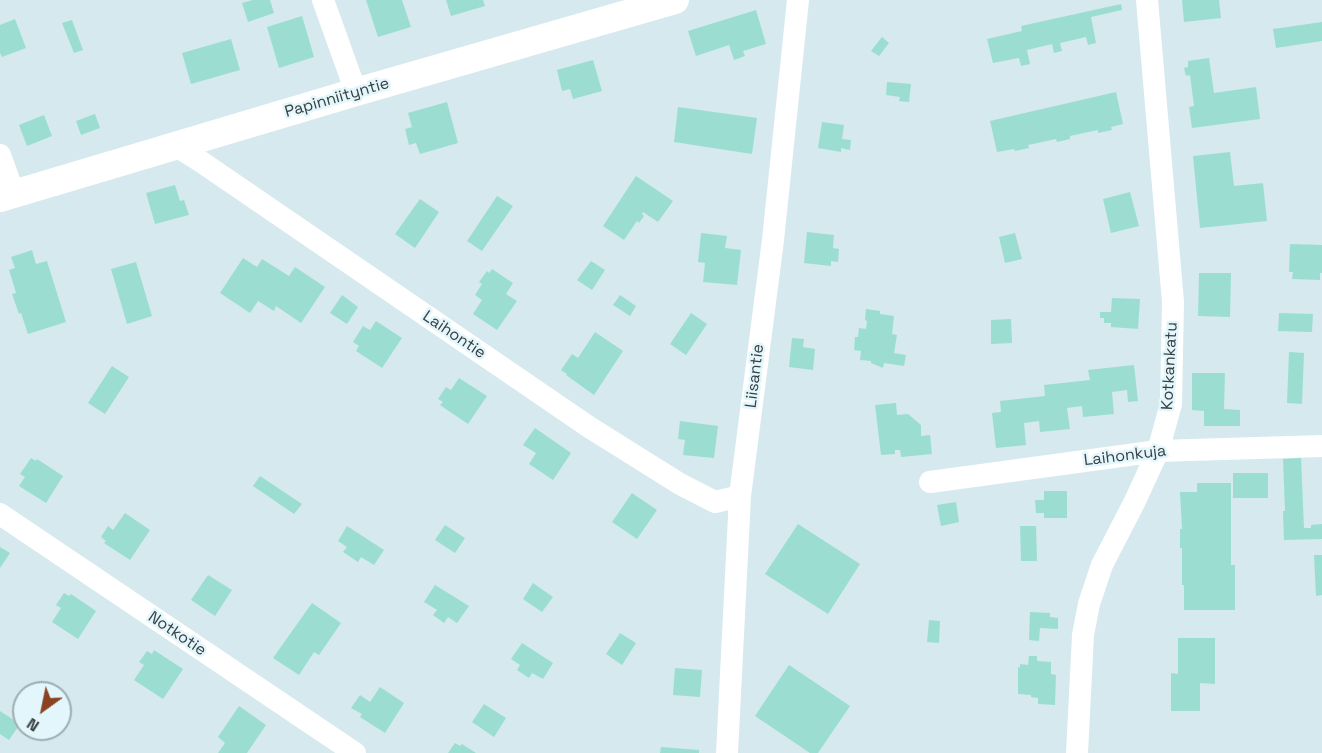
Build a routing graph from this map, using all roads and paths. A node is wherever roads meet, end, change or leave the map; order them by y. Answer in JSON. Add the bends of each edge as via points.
{"nodes":[{"id":1,"x":323,"y":0,"type":"edge"},
{"id":2,"x":675,"y":0,"type":"edge"},
{"id":3,"x":798,"y":0,"type":"edge"},
{"id":4,"x":1147,"y":0,"type":"edge"},
{"id":5,"x":356,"y":92,"type":"junction"},
{"id":6,"x":176,"y":146,"type":"junction"},
{"id":7,"x":0,"y":155,"type":"edge"},
{"id":8,"x":7,"y":196,"type":"edge"},
{"id":9,"x":1322,"y":446,"type":"edge"},
{"id":10,"x":1158,"y":451,"type":"junction"},
{"id":11,"x":930,"y":482,"type":"dead end"},
{"id":12,"x":740,"y":496,"type":"junction"},
{"id":13,"x":0,"y":514,"type":"edge"},
{"id":14,"x":355,"y":753,"type":"edge"},
{"id":15,"x":727,"y":753,"type":"edge"},
{"id":16,"x":1077,"y":753,"type":"edge"}],
"edges":[{"from":1,"to":5,"type":"street"},
{"from":2,"to":5,"type":"street","name":"Papinniityntie"},
{"from":3,"to":12,"type":"street","name":"Liisantie","via":[[773,240]]},
{"from":4,"to":10,"type":"street","name":"Kotkankatu","via":[[1173,302],[1171,404]]},
{"from":5,"to":6,"type":"street","name":"Papinniityntie"},
{"from":6,"to":8,"type":"street","name":"Papinniityntie"},
{"from":6,"to":12,"type":"street","name":"Laihontie","via":[[670,478],[715,502]]},
{"from":7,"to":8,"type":"street"},
{"from":9,"to":10,"type":"street","name":"Laihonkuja"},
{"from":10,"to":11,"type":"street","name":"Laihonkuja"},
{"from":10,"to":16,"type":"street","name":"Kotkankatu","via":[[1102,565],[1089,604],[1083,635]]},
{"from":12,"to":15,"type":"street","name":"Liisantie"},
{"from":13,"to":14,"type":"street","name":"Notkotie"}]}
